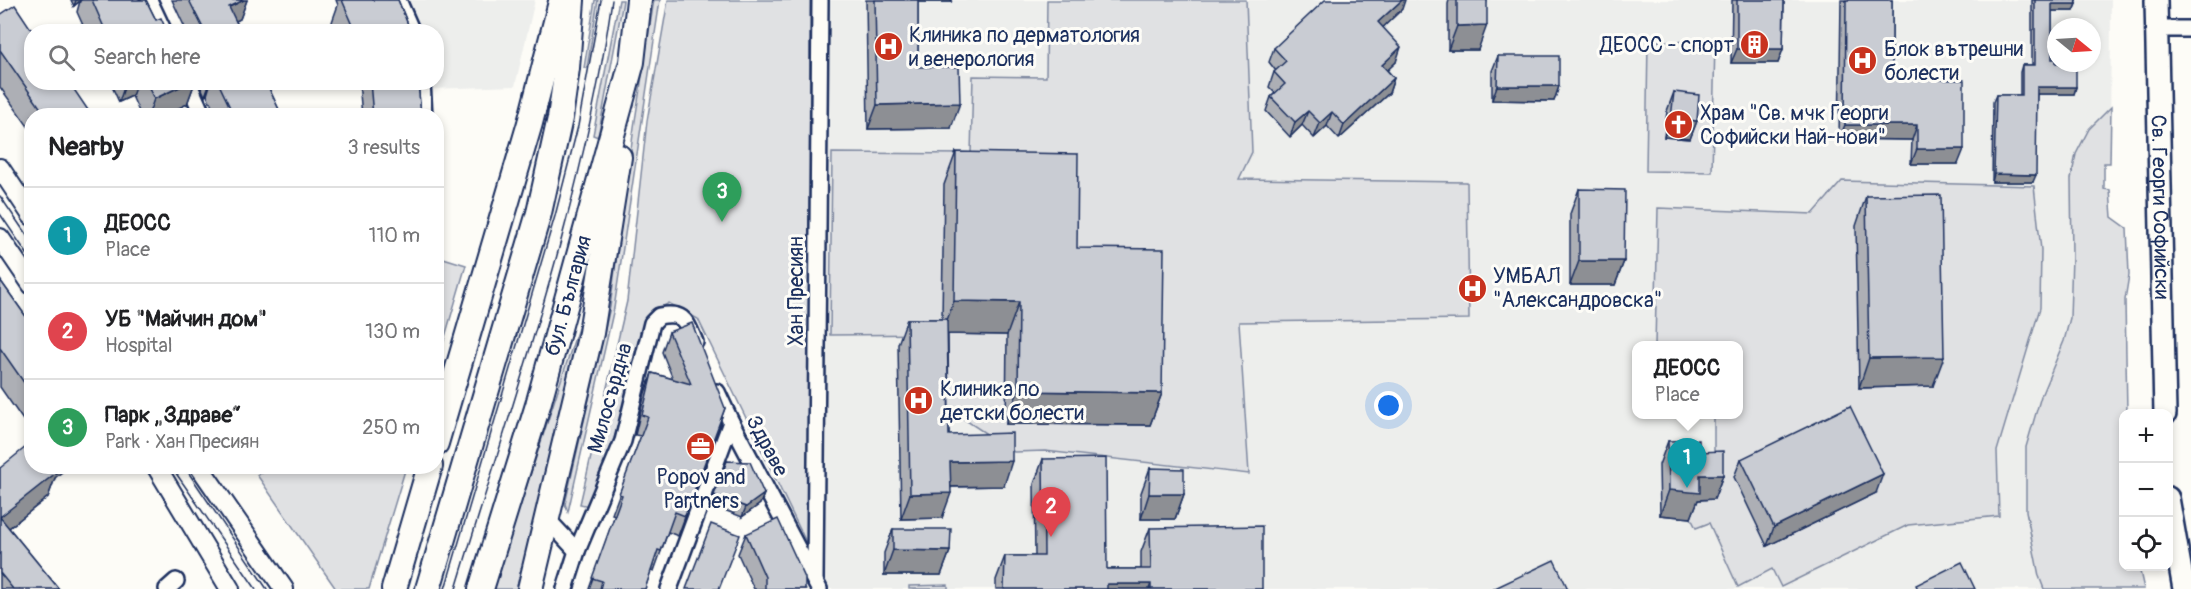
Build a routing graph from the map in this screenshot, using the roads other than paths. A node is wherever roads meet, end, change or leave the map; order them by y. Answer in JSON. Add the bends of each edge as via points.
{"nodes":[{"id":1,"x":149,"y":0,"type":"edge"},
{"id":2,"x":398,"y":0,"type":"edge"},
{"id":3,"x":561,"y":0,"type":"edge"},
{"id":4,"x":572,"y":0,"type":"edge"},
{"id":5,"x":639,"y":0,"type":"edge"},
{"id":6,"x":820,"y":0,"type":"edge"},
{"id":7,"x":2156,"y":0,"type":"edge"},
{"id":8,"x":160,"y":24,"type":"edge"},
{"id":9,"x":408,"y":24,"type":"edge"},
{"id":10,"x":2157,"y":29,"type":"junction"},
{"id":11,"x":2191,"y":29,"type":"edge"},
{"id":12,"x":632,"y":62,"type":"junction"},
{"id":13,"x":192,"y":90,"type":"edge"},
{"id":14,"x":422,"y":90,"type":"edge"},
{"id":15,"x":199,"y":108,"type":"edge"},
{"id":16,"x":424,"y":108,"type":"edge"},
{"id":17,"x":0,"y":168,"type":"edge"},
{"id":18,"x":24,"y":204,"type":"edge"},
{"id":19,"x":0,"y":238,"type":"edge"},
{"id":20,"x":24,"y":273,"type":"edge"},
{"id":21,"x":703,"y":360,"type":"edge"},
{"id":22,"x":712,"y":381,"type":"edge"},
{"id":23,"x":2165,"y":409,"type":"edge"},
{"id":24,"x":444,"y":416,"type":"edge"},
{"id":25,"x":731,"y":422,"type":"junction"},
{"id":26,"x":161,"y":474,"type":"edge"},
{"id":27,"x":205,"y":474,"type":"edge"},
{"id":28,"x":428,"y":474,"type":"edge"},
{"id":29,"x":2172,"y":517,"type":"edge"},
{"id":30,"x":547,"y":519,"type":"junction"},
{"id":31,"x":577,"y":550,"type":"junction"},
{"id":32,"x":816,"y":587,"type":"edge"},
{"id":33,"x":230,"y":589,"type":"edge"},
{"id":34,"x":284,"y":589,"type":"edge"},
{"id":35,"x":394,"y":589,"type":"edge"},
{"id":36,"x":428,"y":589,"type":"edge"},
{"id":37,"x":481,"y":589,"type":"edge"},
{"id":38,"x":530,"y":589,"type":"edge"},
{"id":39,"x":565,"y":589,"type":"edge"},
{"id":40,"x":669,"y":589,"type":"edge"},
{"id":41,"x":2184,"y":589,"type":"edge"}],
"edges":[{"from":1,"to":8,"type":"street"},
{"from":2,"to":9,"type":"street"},
{"from":3,"to":24,"type":"main road","via":[[530,123]]},
{"from":4,"to":36,"type":"main road","via":[[560,118],[539,213]]},
{"from":5,"to":12,"type":"main road","name":"бул. България"},
{"from":6,"to":32,"type":"street","name":"Хан Пресиян"},
{"from":7,"to":10,"type":"main road","name":"Св. Георги Софийски"},
{"from":10,"to":11,"type":"street"},
{"from":10,"to":23,"type":"main road","name":"Св. Георги Софийски"},
{"from":12,"to":30,"type":"main road","via":[[591,333]]},
{"from":12,"to":37,"type":"main road","name":"бул. България","via":[[538,405]]},
{"from":13,"to":15,"type":"street"},
{"from":14,"to":16,"type":"street"},
{"from":17,"to":18,"type":"street"},
{"from":19,"to":20,"type":"street"},
{"from":21,"to":31,"type":"street","name":"Милосърдна","via":[[685,319],[668,314],[652,323],[623,441]]},
{"from":22,"to":25,"type":"street","name":"Здраве"},
{"from":25,"to":32,"type":"street","name":"Здраве"},
{"from":25,"to":40,"type":"street"},
{"from":26,"to":33,"type":"street"},
{"from":27,"to":34,"type":"street"},
{"from":28,"to":35,"type":"main road"},
{"from":29,"to":41,"type":"main road"},
{"from":30,"to":31,"type":"street"},
{"from":30,"to":38,"type":"main road"},
{"from":31,"to":39,"type":"street","name":"Милосърдна"}]}
